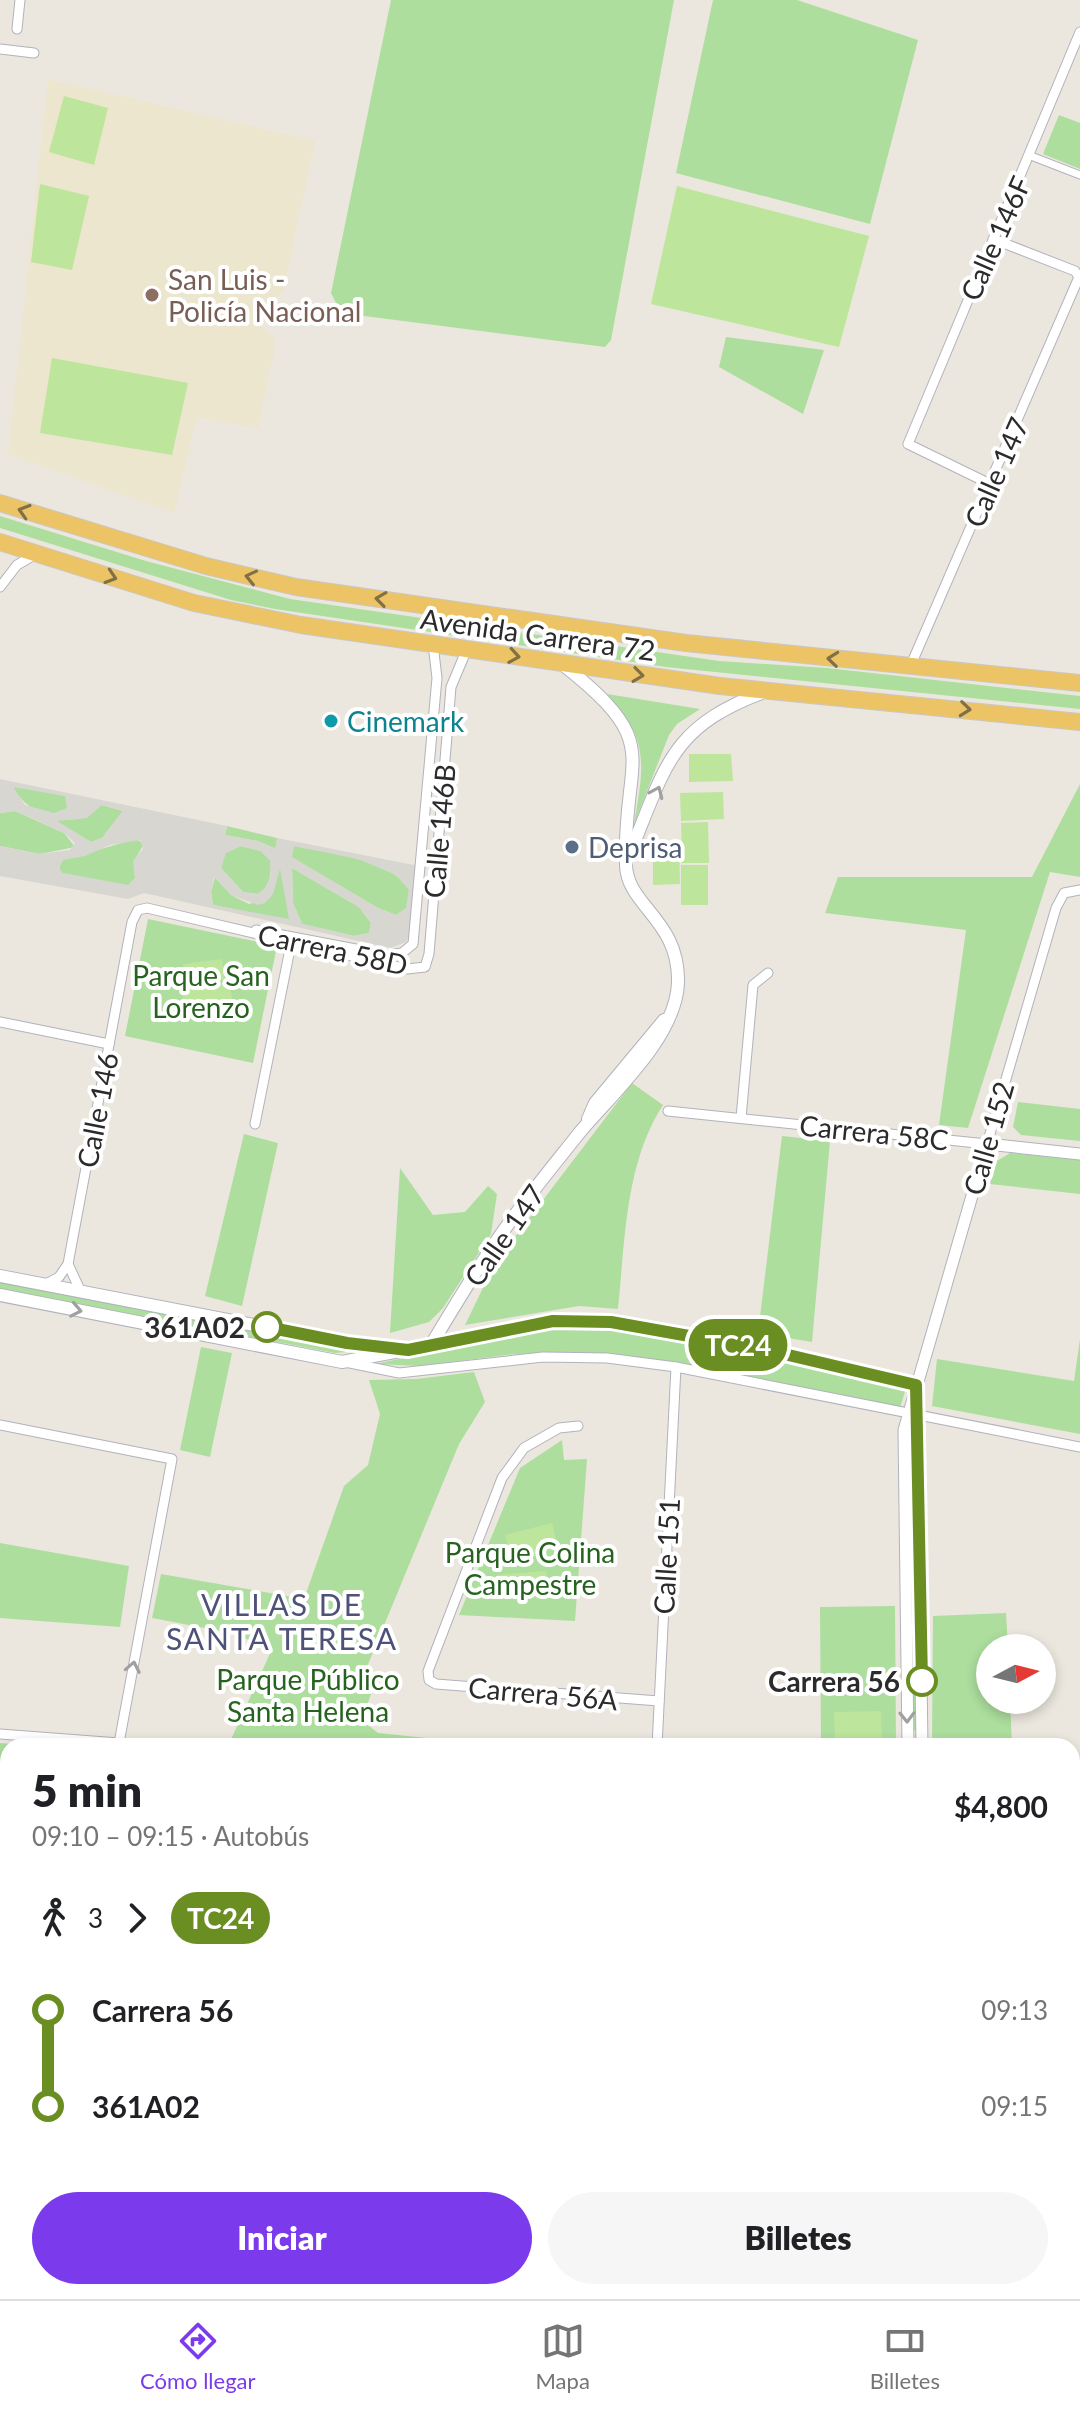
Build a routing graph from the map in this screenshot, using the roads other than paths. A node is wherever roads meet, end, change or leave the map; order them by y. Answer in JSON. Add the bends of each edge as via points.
{"nodes":[{"id":1,"x":20,"y":0,"type":"edge"},
{"id":2,"x":17,"y":29,"type":"dead end"},
{"id":3,"x":1080,"y":32,"type":"edge"},
{"id":4,"x":0,"y":49,"type":"edge"},
{"id":5,"x":34,"y":53,"type":"dead end"},
{"id":6,"x":1031,"y":156,"type":"junction"},
{"id":7,"x":1080,"y":175,"type":"edge"},
{"id":8,"x":993,"y":239,"type":"junction"},
{"id":9,"x":1079,"y":277,"type":"edge"},
{"id":10,"x":990,"y":484,"type":"junction"},
{"id":11,"x":0,"y":503,"type":"edge"},
{"id":12,"x":0,"y":542,"type":"edge"},
{"id":13,"x":36,"y":554,"type":"junction"},
{"id":14,"x":0,"y":587,"type":"edge"},
{"id":15,"x":433,"y":644,"type":"junction"},
{"id":16,"x":467,"y":649,"type":"junction"},
{"id":17,"x":561,"y":663,"type":"junction"},
{"id":18,"x":910,"y":667,"type":"junction"},
{"id":19,"x":1080,"y":683,"type":"edge"},
{"id":20,"x":767,"y":691,"type":"junction"},
{"id":21,"x":435,"y":712,"type":"junction"},
{"id":22,"x":448,"y":713,"type":"junction"},
{"id":23,"x":1080,"y":722,"type":"edge"},
{"id":24,"x":626,"y":864,"type":"junction"},
{"id":25,"x":1080,"y":890,"type":"edge"},
{"id":26,"x":138,"y":910,"type":"joint"},
{"id":27,"x":292,"y":939,"type":"junction"},
{"id":28,"x":408,"y":949,"type":"joint"},
{"id":29,"x":425,"y":967,"type":"joint"},
{"id":30,"x":768,"y":973,"type":"dead end"},
{"id":31,"x":0,"y":1022,"type":"edge"},
{"id":32,"x":109,"y":1044,"type":"junction"},
{"id":33,"x":668,"y":1111,"type":"dead end"},
{"id":34,"x":741,"y":1118,"type":"junction"},
{"id":35,"x":255,"y":1124,"type":"dead end"},
{"id":36,"x":987,"y":1144,"type":"junction"},
{"id":37,"x":1080,"y":1154,"type":"edge"},
{"id":38,"x":68,"y":1264,"type":"junction"},
{"id":39,"x":0,"y":1276,"type":"edge"},
{"id":40,"x":44,"y":1285,"type":"junction"},
{"id":41,"x":81,"y":1292,"type":"junction"},
{"id":42,"x":0,"y":1295,"type":"edge"},
{"id":43,"x":431,"y":1345,"type":"junction"},
{"id":44,"x":408,"y":1350,"type":"junction"},
{"id":45,"x":342,"y":1362,"type":"junction"},
{"id":46,"x":676,"y":1367,"type":"junction"},
{"id":47,"x":916,"y":1385,"type":"junction"},
{"id":48,"x":913,"y":1416,"type":"junction"},
{"id":49,"x":0,"y":1425,"type":"edge"},
{"id":50,"x":578,"y":1426,"type":"dead end"},
{"id":51,"x":1080,"y":1447,"type":"edge"},
{"id":52,"x":659,"y":1701,"type":"junction"},
{"id":53,"x":0,"y":1734,"type":"edge"},
{"id":54,"x":53,"y":1738,"type":"edge"},
{"id":55,"x":120,"y":1738,"type":"edge"},
{"id":56,"x":657,"y":1738,"type":"edge"},
{"id":57,"x":908,"y":1738,"type":"edge"},
{"id":58,"x":922,"y":1738,"type":"edge"}],
"edges":[{"from":1,"to":2,"type":"street"},
{"from":3,"to":6,"type":"street","name":"Calle 146F"},
{"from":4,"to":5,"type":"street"},
{"from":6,"to":7,"type":"street"},
{"from":6,"to":8,"type":"street","name":"Calle 146F"},
{"from":8,"to":9,"type":"street"},
{"from":8,"to":10,"type":"street","name":"Calle 146F","via":[[908,444]]},
{"from":9,"to":10,"type":"street","name":"Calle 147"},
{"from":10,"to":18,"type":"street","name":"Calle 147"},
{"from":18,"to":11,"type":"highway","name":"Avenida Carrera 72","one_way":true,"via":[[686,643],[296,587],[206,566]]},
{"from":12,"to":13,"type":"highway","name":"Avenida Carrera 72"},
{"from":13,"to":14,"type":"street","via":[[17,565]]},
{"from":13,"to":15,"type":"highway","name":"Avenida Carrera 72","one_way":true,"via":[[248,616]]},
{"from":15,"to":16,"type":"highway","name":"Avenida Carrera 72"},
{"from":15,"to":21,"type":"street","name":"Calle 146B","via":[[438,670]]},
{"from":16,"to":17,"type":"highway","name":"Avenida Carrera 72","one_way":true},
{"from":16,"to":22,"type":"street","name":"Calle 146B","via":[[453,677]]},
{"from":17,"to":20,"type":"highway","name":"Avenida Carrera 72","one_way":true},
{"from":17,"to":24,"type":"main road","via":[[617,713],[631,740],[634,779]]},
{"from":18,"to":19,"type":"highway","name":"Avenida Carrera 72"},
{"from":20,"to":23,"type":"highway","name":"Avenida Carrera 72","one_way":true},
{"from":24,"to":20,"type":"main road","one_way":true,"via":[[682,739],[709,717]]},
{"from":21,"to":22,"type":"street"},
{"from":21,"to":28,"type":"street","name":"Calle 146B","via":[[417,926]]},
{"from":22,"to":29,"type":"street","name":"Calle 146B"},
{"from":24,"to":43,"type":"main road","name":"Calle 147","via":[[634,889],[675,949],[678,981],[672,1012],[659,1037],[623,1069],[495,1244]]},
{"from":25,"to":36,"type":"street","name":"Calle 152","via":[[1064,893],[1056,908]]},
{"from":26,"to":27,"type":"street","name":"Carrera 58D"},
{"from":26,"to":32,"type":"street","name":"Calle 146"},
{"from":27,"to":28,"type":"street","name":"Carrera 58D","via":[[387,955]]},
{"from":27,"to":29,"type":"street","name":"Carrera 58D","via":[[407,969]]},
{"from":27,"to":35,"type":"street"},
{"from":30,"to":34,"type":"street","via":[[753,985]]},
{"from":31,"to":32,"type":"street"},
{"from":32,"to":38,"type":"street","name":"Calle 146"},
{"from":33,"to":34,"type":"street","name":"Carrera 58C"},
{"from":34,"to":36,"type":"street","name":"Carrera 58C"},
{"from":36,"to":37,"type":"street","name":"Carrera 58C"},
{"from":36,"to":47,"type":"street","name":"Calle 152"},
{"from":38,"to":40,"type":"street"},
{"from":38,"to":41,"type":"street"},
{"from":39,"to":40,"type":"main road"},
{"from":40,"to":41,"type":"main road"},
{"from":41,"to":44,"type":"main road"},
{"from":42,"to":45,"type":"main road","one_way":true},
{"from":43,"to":44,"type":"main road"},
{"from":43,"to":47,"type":"street","via":[[553,1321],[611,1322],[767,1350]]},
{"from":44,"to":45,"type":"main road"},
{"from":45,"to":46,"type":"street","via":[[399,1373],[559,1357]]},
{"from":46,"to":48,"type":"street"},
{"from":46,"to":52,"type":"street","name":"Calle 151"},
{"from":47,"to":48,"type":"street","name":"Calle 152"},
{"from":48,"to":51,"type":"street"},
{"from":48,"to":57,"type":"street","name":"Calle 152","one_way":true,"via":[[904,1430]]},
{"from":48,"to":58,"type":"street","name":"Calle 152"},
{"from":55,"to":49,"type":"street","one_way":true,"via":[[172,1459]]},
{"from":50,"to":52,"type":"street","name":"Carrera 56A","via":[[559,1428],[524,1448],[502,1478],[429,1680]]},
{"from":52,"to":56,"type":"street","name":"Calle 151"},
{"from":53,"to":54,"type":"street","one_way":true}]}
